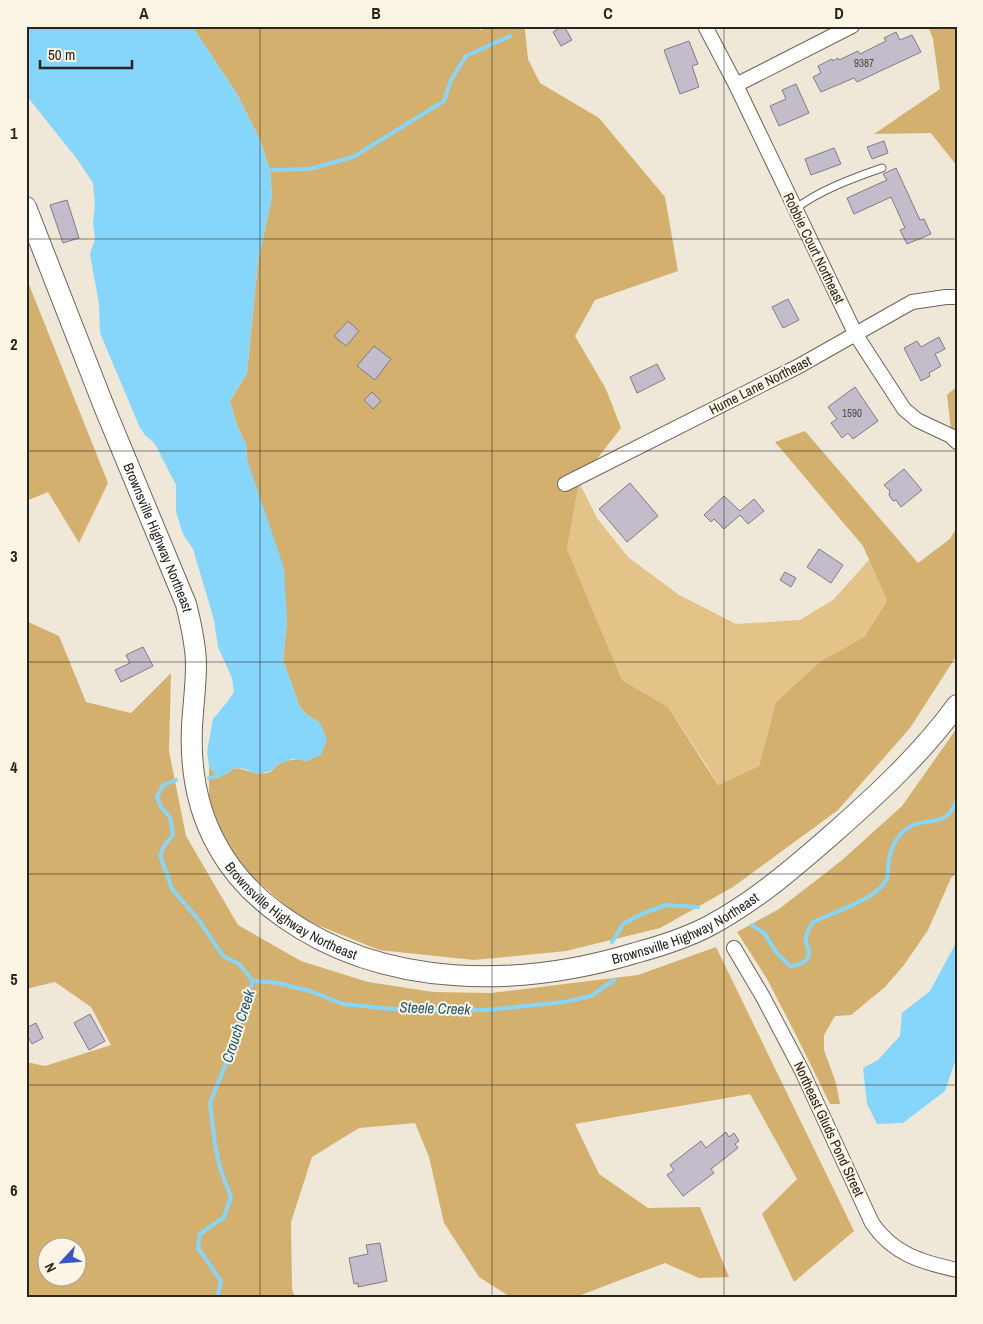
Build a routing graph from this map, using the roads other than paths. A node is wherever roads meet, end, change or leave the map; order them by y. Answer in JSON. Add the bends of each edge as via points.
{"nodes":[{"id":1,"x":704,"y":26,"type":"edge"},
{"id":2,"x":852,"y":26,"type":"edge"},
{"id":3,"x":710,"y":33,"type":"edge"},
{"id":4,"x":736,"y":85,"type":"junction"},
{"id":5,"x":882,"y":168,"type":"dead end"},
{"id":6,"x":26,"y":207,"type":"edge"},
{"id":7,"x":795,"y":209,"type":"junction"},
{"id":8,"x":957,"y":297,"type":"edge"},
{"id":9,"x":856,"y":335,"type":"junction"},
{"id":10,"x":957,"y":442,"type":"edge"},
{"id":11,"x":566,"y":484,"type":"dead end"},
{"id":12,"x":957,"y":705,"type":"edge"},
{"id":13,"x":734,"y":948,"type":"dead end"},
{"id":14,"x":957,"y":1270,"type":"edge"}],
"edges":[{"from":1,"to":3,"type":"street","name":"Robbie Court Northeast"},
{"from":2,"to":4,"type":"street"},
{"from":3,"to":4,"type":"street","name":"Robbie Court Northeast"},
{"from":4,"to":7,"type":"street","name":"Robbie Court Northeast"},
{"from":5,"to":7,"type":"lane","via":[[858,176]]},
{"from":6,"to":12,"type":"main road","name":"Brownsville Highway Northeast","via":[[186,604],[196,665],[193,774],[206,824],[226,860],[246,886],[272,909],[309,934],[360,956],[405,969],[486,976],[578,968],[673,942],[735,911],[812,852],[906,766]]},
{"from":7,"to":9,"type":"street","name":"Robbie Court Northeast"},
{"from":8,"to":9,"type":"street","name":"Hume Lane Northeast","via":[[912,302]]},
{"from":9,"to":10,"type":"street","name":"Robbie Court Northeast","via":[[904,409]]},
{"from":9,"to":11,"type":"street","name":"Hume Lane Northeast"},
{"from":13,"to":14,"type":"street","name":"Northeast Gluds Pond Street","via":[[802,1070],[879,1234],[902,1253]]}]}
